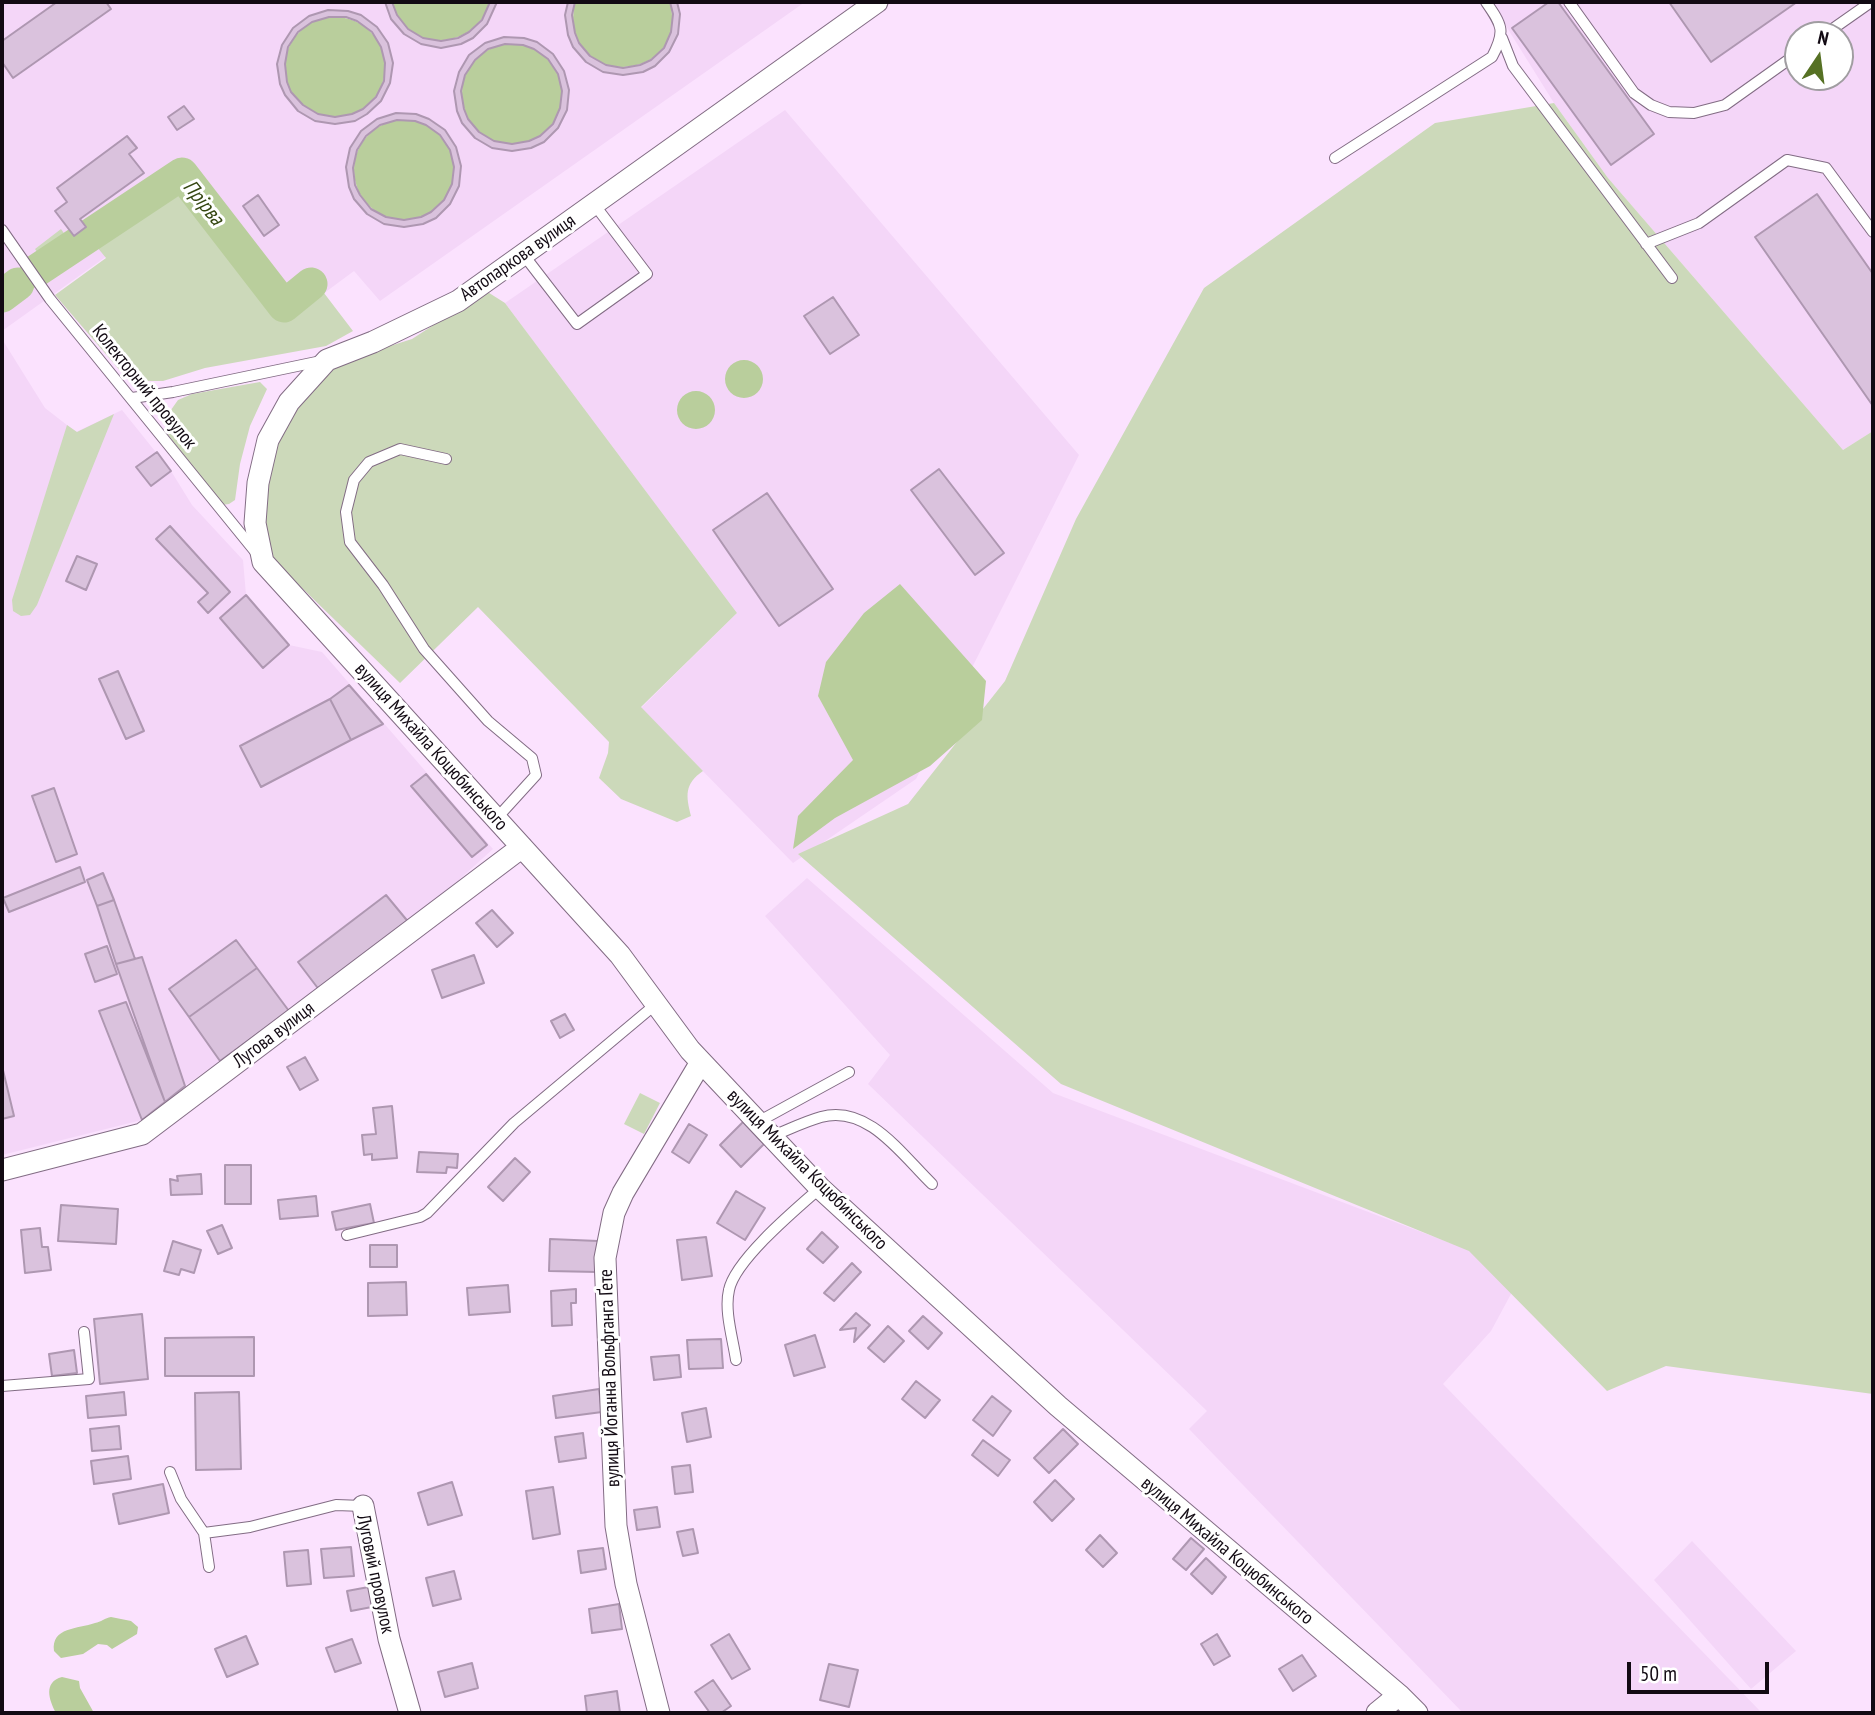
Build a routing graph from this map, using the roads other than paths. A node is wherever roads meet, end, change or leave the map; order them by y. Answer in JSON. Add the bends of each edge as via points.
{"nodes":[{"id":1,"x":877,"y":2,"type":"edge"},
{"id":2,"x":1486,"y":2,"type":"edge"},
{"id":3,"x":1569,"y":2,"type":"edge"},
{"id":4,"x":1871,"y":2,"type":"edge"},
{"id":5,"x":1844,"y":21,"type":"edge"},
{"id":6,"x":1502,"y":38,"type":"junction"},
{"id":7,"x":1784,"y":63,"type":"edge"},
{"id":8,"x":1335,"y":158,"type":"dead end"},
{"id":9,"x":594,"y":204,"type":"junction"},
{"id":10,"x":2,"y":230,"type":"edge"},
{"id":11,"x":1873,"y":232,"type":"edge"},
{"id":12,"x":1646,"y":244,"type":"junction"},
{"id":13,"x":523,"y":254,"type":"junction"},
{"id":14,"x":1672,"y":278,"type":"dead end"},
{"id":15,"x":327,"y":360,"type":"junction"},
{"id":16,"x":132,"y":398,"type":"junction"},
{"id":17,"x":446,"y":459,"type":"dead end"},
{"id":18,"x":263,"y":562,"type":"junction"},
{"id":19,"x":496,"y":819,"type":"junction"},
{"id":20,"x":522,"y":847,"type":"junction"},
{"id":21,"x":656,"y":1004,"type":"junction"},
{"id":22,"x":701,"y":1062,"type":"junction"},
{"id":23,"x":849,"y":1072,"type":"dead end"},
{"id":24,"x":763,"y":1130,"type":"junction"},
{"id":25,"x":2,"y":1170,"type":"edge"},
{"id":26,"x":932,"y":1184,"type":"dead end"},
{"id":27,"x":820,"y":1188,"type":"junction"},
{"id":28,"x":347,"y":1235,"type":"dead end"},
{"id":29,"x":84,"y":1332,"type":"dead end"},
{"id":30,"x":736,"y":1360,"type":"dead end"},
{"id":31,"x":2,"y":1386,"type":"edge"},
{"id":32,"x":170,"y":1472,"type":"dead end"},
{"id":33,"x":363,"y":1506,"type":"joint"},
{"id":34,"x":205,"y":1533,"type":"junction"},
{"id":35,"x":209,"y":1567,"type":"dead end"},
{"id":36,"x":1399,"y":1695,"type":"junction"},
{"id":37,"x":410,"y":1713,"type":"edge"},
{"id":38,"x":659,"y":1713,"type":"edge"},
{"id":39,"x":1377,"y":1713,"type":"edge"},
{"id":40,"x":1417,"y":1713,"type":"edge"}],
"edges":[{"from":1,"to":9,"type":"street","name":"Автопаркова вулиця"},
{"from":2,"to":6,"type":"lane","via":[[1500,21]]},
{"from":3,"to":7,"type":"lane","via":[[1634,93],[1669,112],[1694,113],[1725,104]]},
{"from":4,"to":5,"type":"lane"},
{"from":6,"to":8,"type":"lane","via":[[1492,57]]},
{"from":6,"to":12,"type":"lane","via":[[1513,66]]},
{"from":9,"to":13,"type":"street","name":"Автопаркова вулиця"},
{"from":9,"to":13,"type":"lane","via":[[646,274],[577,324]]},
{"from":10,"to":16,"type":"lane","name":"Колекторний провулок","via":[[50,299]]},
{"from":11,"to":12,"type":"lane","via":[[1826,168],[1787,160],[1699,223]]},
{"from":12,"to":14,"type":"lane"},
{"from":13,"to":15,"type":"street","name":"Автопаркова вулиця","via":[[458,301]]},
{"from":15,"to":16,"type":"lane"},
{"from":15,"to":18,"type":"street","name":"Автопаркова вулиця","via":[[289,401],[268,440],[255,523]]},
{"from":16,"to":18,"type":"lane","name":"Колекторний провулок"},
{"from":17,"to":19,"type":"lane","via":[[400,449],[369,462],[354,481],[346,512],[350,542],[424,649],[488,721],[532,758],[537,775]]},
{"from":18,"to":19,"type":"street","name":"вулиця Михайла Коцюбинського"},
{"from":19,"to":20,"type":"street","name":"вулиця Михайла Коцюбинського"},
{"from":20,"to":21,"type":"street","name":"вулиця Михайла Коцюбинського","via":[[620,955]]},
{"from":20,"to":25,"type":"street","name":"Лугова вулиця","via":[[142,1135]]},
{"from":21,"to":22,"type":"street","name":"вулиця Михайла Коцюбинського"},
{"from":21,"to":28,"type":"lane","via":[[514,1123],[427,1213]]},
{"from":22,"to":24,"type":"street","name":"вулиця Михайла Коцюбинського"},
{"from":22,"to":38,"type":"street","name":"вулиця Йоганна Вольфганга Ґете","via":[[623,1193],[605,1258],[616,1526]]},
{"from":23,"to":24,"type":"lane"},
{"from":24,"to":26,"type":"lane","via":[[822,1116],[850,1115],[875,1128]]},
{"from":24,"to":27,"type":"street","name":"вулиця Михайла Коцюбинського"},
{"from":27,"to":30,"type":"lane","via":[[736,1272],[728,1301]]},
{"from":27,"to":36,"type":"street","name":"вулиця Михайла Коцюбинського","via":[[1058,1406]]},
{"from":29,"to":31,"type":"lane","via":[[89,1379]]},
{"from":32,"to":34,"type":"lane","via":[[181,1499]]},
{"from":33,"to":34,"type":"lane","name":"Луговий провулок","via":[[336,1505],[250,1527]]},
{"from":33,"to":37,"type":"street","name":"Луговий провулок","via":[[388,1639]]},
{"from":34,"to":35,"type":"lane"},
{"from":36,"to":39,"type":"street"},
{"from":36,"to":40,"type":"street","name":"вулиця Михайла Коцюбинського"}]}
